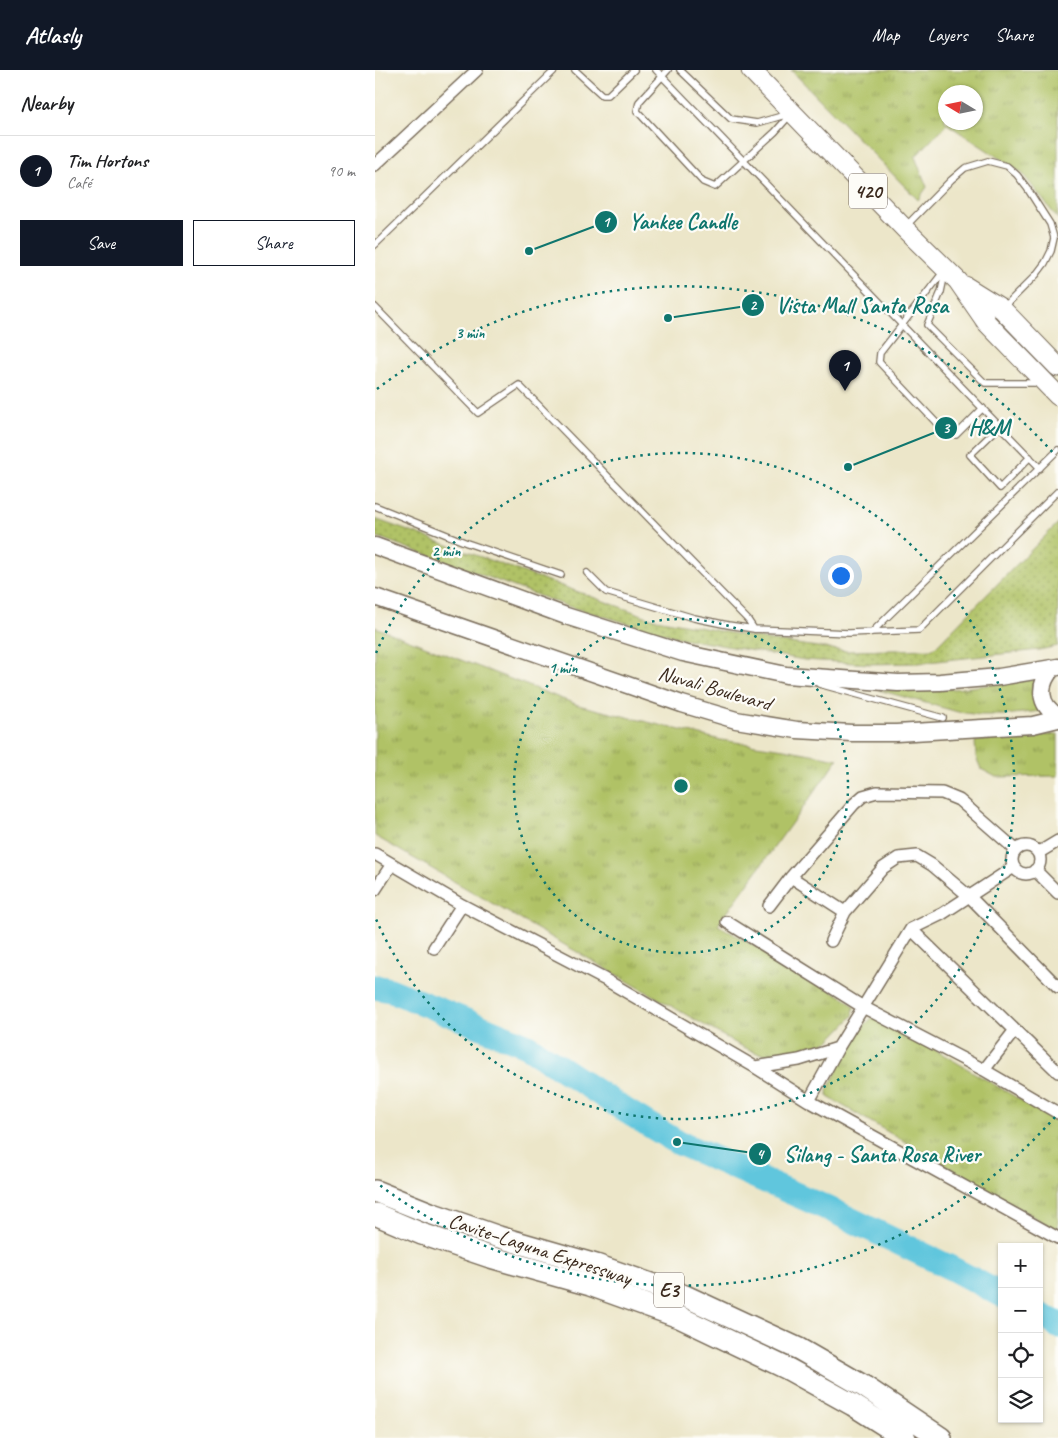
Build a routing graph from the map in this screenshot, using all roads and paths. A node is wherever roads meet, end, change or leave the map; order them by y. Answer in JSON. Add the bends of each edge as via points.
{"nodes":[{"id":1,"x":477,"y":70,"type":"edge"},
{"id":2,"x":555,"y":70,"type":"edge"},
{"id":3,"x":575,"y":70,"type":"edge"},
{"id":4,"x":634,"y":70,"type":"edge"},
{"id":5,"x":656,"y":70,"type":"edge"},
{"id":6,"x":668,"y":70,"type":"edge"},
{"id":7,"x":680,"y":70,"type":"edge"},
{"id":8,"x":751,"y":70,"type":"edge"},
{"id":9,"x":662,"y":76,"type":"junction"},
{"id":10,"x":793,"y":113,"type":"junction"},
{"id":11,"x":743,"y":160,"type":"junction"},
{"id":12,"x":375,"y":165,"type":"edge"},
{"id":13,"x":904,"y":228,"type":"junction"},
{"id":14,"x":375,"y":246,"type":"edge"},
{"id":15,"x":952,"y":275,"type":"junction"},
{"id":16,"x":375,"y":307,"type":"edge"},
{"id":17,"x":1002,"y":309,"type":"junction"},
{"id":18,"x":902,"y":325,"type":"junction"},
{"id":19,"x":1058,"y":367,"type":"edge"},
{"id":20,"x":1052,"y":390,"type":"edge"},
{"id":21,"x":983,"y":408,"type":"junction"},
{"id":22,"x":1000,"y":426,"type":"junction"},
{"id":23,"x":1058,"y":450,"type":"edge"},
{"id":24,"x":1030,"y":457,"type":"junction"},
{"id":25,"x":1040,"y":468,"type":"junction"},
{"id":26,"x":1058,"y":491,"type":"edge"},
{"id":27,"x":375,"y":506,"type":"edge"},
{"id":28,"x":375,"y":546,"type":"edge"},
{"id":29,"x":587,"y":573,"type":"dead end"},
{"id":30,"x":561,"y":574,"type":"dead end"},
{"id":31,"x":375,"y":597,"type":"edge"},
{"id":32,"x":754,"y":629,"type":"junction"},
{"id":33,"x":872,"y":632,"type":"junction"},
{"id":34,"x":1055,"y":668,"type":"edge"},
{"id":35,"x":786,"y":676,"type":"junction"},
{"id":36,"x":1058,"y":717,"type":"edge"},
{"id":37,"x":943,"y":718,"type":"dead end"},
{"id":38,"x":1058,"y":841,"type":"edge"},
{"id":39,"x":1016,"y":850,"type":"junction"},
{"id":40,"x":1038,"y":853,"type":"junction"},
{"id":41,"x":375,"y":854,"type":"edge"},
{"id":42,"x":392,"y":864,"type":"junction"},
{"id":43,"x":1014,"y":867,"type":"junction"},
{"id":44,"x":1035,"y":870,"type":"junction"},
{"id":45,"x":791,"y":877,"type":"junction"},
{"id":46,"x":375,"y":890,"type":"edge"},
{"id":47,"x":1058,"y":893,"type":"edge"},
{"id":48,"x":970,"y":897,"type":"junction"},
{"id":49,"x":462,"y":905,"type":"junction"},
{"id":50,"x":769,"y":906,"type":"dead end"},
{"id":51,"x":845,"y":912,"type":"junction"},
{"id":52,"x":727,"y":922,"type":"dead end"},
{"id":53,"x":911,"y":929,"type":"junction"},
{"id":54,"x":831,"y":941,"type":"dead end"},
{"id":55,"x":434,"y":948,"type":"dead end"},
{"id":56,"x":1058,"y":987,"type":"edge"},
{"id":57,"x":863,"y":1007,"type":"junction"},
{"id":58,"x":1015,"y":1030,"type":"junction"},
{"id":59,"x":838,"y":1048,"type":"junction"},
{"id":60,"x":755,"y":1067,"type":"junction"},
{"id":61,"x":984,"y":1070,"type":"junction"},
{"id":62,"x":1058,"y":1072,"type":"edge"},
{"id":63,"x":809,"y":1101,"type":"junction"},
{"id":64,"x":1058,"y":1113,"type":"edge"},
{"id":65,"x":375,"y":1191,"type":"edge"},
{"id":66,"x":375,"y":1214,"type":"edge"},
{"id":67,"x":1058,"y":1238,"type":"edge"},
{"id":68,"x":905,"y":1438,"type":"edge"},
{"id":69,"x":941,"y":1438,"type":"edge"}],
"edges":[{"from":1,"to":12,"type":"street"},
{"from":2,"to":14,"type":"lane"},
{"from":3,"to":4,"type":"lane","via":[[602,95],[608,95]]},
{"from":5,"to":9,"type":"lane"},
{"from":6,"to":9,"type":"lane"},
{"from":7,"to":10,"type":"lane","via":[[731,119],[757,122]]},
{"from":8,"to":10,"type":"main road","number":"420"},
{"from":9,"to":11,"type":"lane"},
{"from":9,"to":11,"type":"lane","via":[[639,102],[637,111],[703,182],[715,187]]},
{"from":10,"to":11,"type":"lane"},
{"from":10,"to":13,"type":"main road","number":"420"},
{"from":11,"to":18,"type":"lane"},
{"from":13,"to":15,"type":"main road","number":"420"},
{"from":13,"to":17,"type":"lane","via":[[965,168],[988,161],[1007,166],[1041,210],[1054,238],[1045,263]]},
{"from":15,"to":17,"type":"main road","number":"420"},
{"from":15,"to":18,"type":"lane"},
{"from":15,"to":20,"type":"main road","number":"420","via":[[987,323]]},
{"from":15,"to":20,"type":"lane","via":[[927,325],[985,383]]},
{"from":16,"to":32,"type":"lane","via":[[478,413],[519,385]]},
{"from":17,"to":19,"type":"main road","number":"420"},
{"from":18,"to":21,"type":"lane"},
{"from":18,"to":21,"type":"lane","via":[[881,353],[879,362],[945,432],[956,435]]},
{"from":21,"to":22,"type":"lane"},
{"from":22,"to":24,"type":"lane"},
{"from":22,"to":24,"type":"lane","via":[[970,456],[1000,488]]},
{"from":23,"to":25,"type":"lane"},
{"from":24,"to":25,"type":"lane"},
{"from":25,"to":33,"type":"lane"},
{"from":26,"to":33,"type":"lane","via":[[919,630]]},
{"from":27,"to":30,"type":"lane","via":[[467,543]]},
{"from":28,"to":35,"type":"main road","name":"Nuvali Boulevard","via":[[566,616],[683,653]]},
{"from":29,"to":32,"type":"lane","via":[[606,592],[694,618]]},
{"from":31,"to":36,"type":"main road","name":"Nuvali Boulevard","via":[[681,704],[745,722],[797,730],[896,733],[1033,725]]},
{"from":32,"to":33,"type":"lane"},
{"from":34,"to":35,"type":"main road","name":"Nuvali Boulevard","via":[[999,677],[898,683]]},
{"from":34,"to":36,"type":"main road","via":[[1045,678],[1042,690],[1044,702]]},
{"from":35,"to":37,"type":"lane","name":"Nuvali Boulevard"},
{"from":38,"to":40,"type":"street"},
{"from":39,"to":40,"type":"street","via":[[1025,846]]},
{"from":39,"to":43,"type":"street"},
{"from":39,"to":45,"type":"street","via":[[959,800],[942,793],[877,792],[863,796],[854,804]]},
{"from":40,"to":44,"type":"street","via":[[1039,865]]},
{"from":41,"to":42,"type":"street"},
{"from":42,"to":46,"type":"street"},
{"from":42,"to":49,"type":"street"},
{"from":43,"to":44,"type":"street","via":[[1024,874]]},
{"from":43,"to":48,"type":"street"},
{"from":44,"to":47,"type":"street"},
{"from":45,"to":50,"type":"street"},
{"from":45,"to":51,"type":"street"},
{"from":48,"to":51,"type":"street","via":[[917,856],[898,858],[883,868]]},
{"from":48,"to":53,"type":"street"},
{"from":48,"to":56,"type":"street"},
{"from":49,"to":55,"type":"street"},
{"from":49,"to":60,"type":"street","via":[[604,979]]},
{"from":51,"to":54,"type":"street"},
{"from":52,"to":57,"type":"street"},
{"from":53,"to":57,"type":"street"},
{"from":53,"to":58,"type":"street"},
{"from":57,"to":59,"type":"street"},
{"from":57,"to":61,"type":"street"},
{"from":58,"to":61,"type":"street"},
{"from":58,"to":62,"type":"street"},
{"from":59,"to":60,"type":"street","via":[[799,1060]]},
{"from":59,"to":63,"type":"street"},
{"from":60,"to":63,"type":"street"},
{"from":61,"to":64,"type":"street"},
{"from":63,"to":67,"type":"street"},
{"from":65,"to":69,"type":"highway","name":"Cavite–Laguna Expressway","number":"E3","via":[[499,1237],[596,1265],[685,1296],[799,1349],[865,1387]]},
{"from":66,"to":68,"type":"highway","name":"Cavite–Laguna Expressway","number":"E3","via":[[489,1257],[590,1285],[679,1318],[788,1369]]}]}
